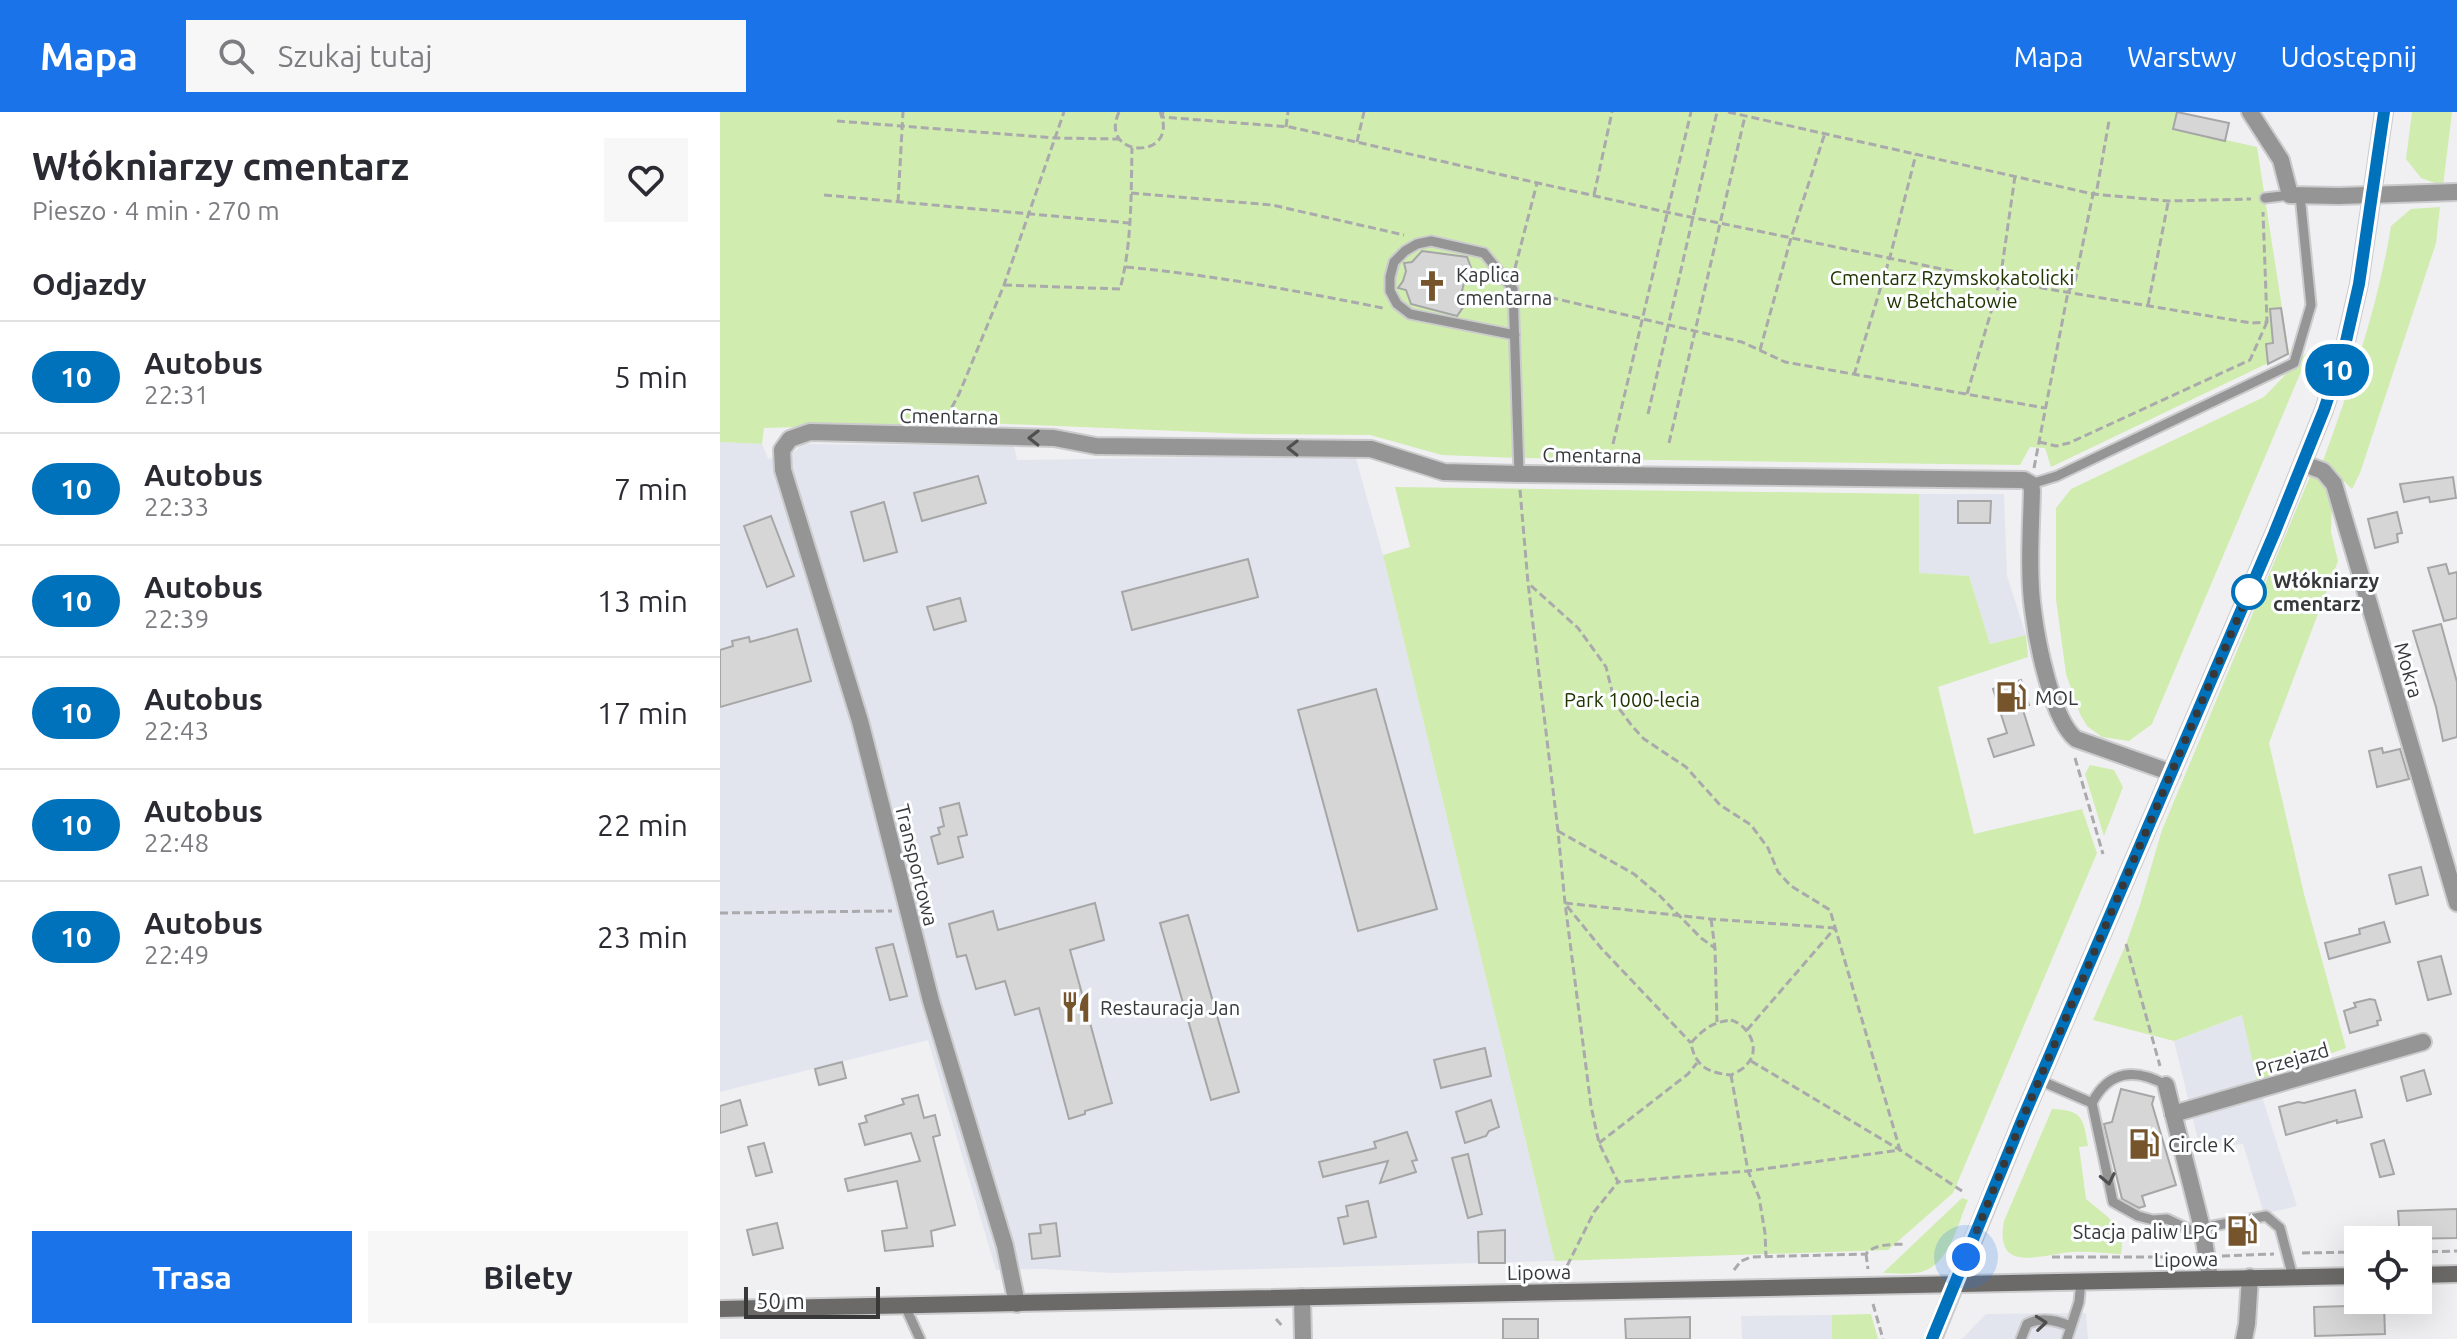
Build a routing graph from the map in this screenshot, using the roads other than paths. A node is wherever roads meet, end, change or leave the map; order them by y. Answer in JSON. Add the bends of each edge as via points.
{"nodes":[{"id":1,"x":2250,"y":112,"type":"edge"},
{"id":2,"x":2384,"y":112,"type":"edge"},
{"id":3,"x":2457,"y":192,"type":"edge"},
{"id":4,"x":2372,"y":194,"type":"junction"},
{"id":5,"x":2295,"y":195,"type":"junction"},
{"id":6,"x":2264,"y":198,"type":"road end"},
{"id":7,"x":1515,"y":335,"type":"junction"},
{"id":8,"x":790,"y":439,"type":"joint"},
{"id":9,"x":2304,"y":464,"type":"junction"},
{"id":10,"x":1519,"y":474,"type":"junction"},
{"id":11,"x":2031,"y":484,"type":"junction"},
{"id":12,"x":2172,"y":773,"type":"junction"},
{"id":13,"x":2457,"y":903,"type":"edge"},
{"id":14,"x":2423,"y":1042,"type":"dead end"},
{"id":15,"x":2039,"y":1080,"type":"junction"},
{"id":16,"x":2166,"y":1085,"type":"joint"},
{"id":17,"x":2092,"y":1103,"type":"junction"},
{"id":18,"x":2173,"y":1114,"type":"junction"},
{"id":19,"x":2203,"y":1232,"type":"junction"},
{"id":20,"x":2457,"y":1274,"type":"edge"},
{"id":21,"x":2432,"y":1275,"type":"edge"},
{"id":22,"x":2344,"y":1276,"type":"edge"},
{"id":23,"x":2250,"y":1277,"type":"junction"},
{"id":24,"x":2293,"y":1277,"type":"junction"},
{"id":25,"x":2210,"y":1278,"type":"junction"},
{"id":26,"x":2081,"y":1281,"type":"junction"},
{"id":27,"x":1955,"y":1284,"type":"junction"},
{"id":28,"x":1302,"y":1297,"type":"junction"},
{"id":29,"x":1017,"y":1304,"type":"junction"},
{"id":30,"x":905,"y":1306,"type":"junction"},
{"id":31,"x":720,"y":1309,"type":"edge"},
{"id":32,"x":2070,"y":1326,"type":"junction"},
{"id":33,"x":920,"y":1339,"type":"edge"},
{"id":34,"x":1303,"y":1339,"type":"edge"},
{"id":35,"x":1933,"y":1339,"type":"edge"},
{"id":36,"x":2021,"y":1339,"type":"edge"},
{"id":37,"x":2067,"y":1339,"type":"edge"},
{"id":38,"x":2244,"y":1339,"type":"edge"}],
"edges":[{"from":1,"to":5,"type":"street","via":[[2281,160]]},
{"from":2,"to":4,"type":"main road"},
{"from":3,"to":4,"type":"street"},
{"from":4,"to":5,"type":"street"},
{"from":4,"to":9,"type":"main road","via":[[2344,350]]},
{"from":5,"to":6,"type":"lane"},
{"from":5,"to":11,"type":"lane","via":[[2311,305],[2294,363]]},
{"from":7,"to":7,"type":"lane","via":[[1513,289],[1484,253],[1431,241],[1417,244],[1394,262],[1390,291],[1410,314]]},
{"from":7,"to":10,"type":"lane"},
{"from":10,"to":8,"type":"street","name":"Cmentarna","one_way":true,"via":[[1444,472],[1371,449],[1096,446],[1054,438],[810,432]]},
{"from":8,"to":29,"type":"street","name":"Transportowa","via":[[782,450],[783,470],[860,721],[931,1001],[1005,1246]]},
{"from":9,"to":12,"type":"main road"},
{"from":9,"to":13,"type":"street","name":"Mokra","via":[[2323,471],[2334,484]]},
{"from":10,"to":11,"type":"street","name":"Cmentarna"},
{"from":11,"to":12,"type":"street","via":[[2033,609],[2054,705],[2068,732],[2088,744]]},
{"from":12,"to":15,"type":"main road"},
{"from":14,"to":18,"type":"street","name":"Przejazd"},
{"from":15,"to":17,"type":"lane"},
{"from":15,"to":27,"type":"main road"},
{"from":16,"to":17,"type":"lane","via":[[2141,1075],[2118,1076],[2103,1085]]},
{"from":16,"to":18,"type":"street"},
{"from":17,"to":19,"type":"lane","one_way":true,"via":[[2113,1202],[2138,1216],[2167,1219]]},
{"from":18,"to":19,"type":"street"},
{"from":19,"to":24,"type":"lane","via":[[2266,1216],[2280,1228]]},
{"from":19,"to":25,"type":"street"},
{"from":20,"to":21,"type":"main road"},
{"from":22,"to":24,"type":"main road","name":"Lipowa"},
{"from":23,"to":24,"type":"main road","name":"Lipowa"},
{"from":23,"to":25,"type":"main road","name":"Lipowa"},
{"from":23,"to":38,"type":"street"},
{"from":25,"to":26,"type":"main road","name":"Lipowa"},
{"from":26,"to":27,"type":"main road","name":"Lipowa"},
{"from":26,"to":32,"type":"lane"},
{"from":27,"to":28,"type":"main road","name":"Lipowa"},
{"from":27,"to":35,"type":"main road"},
{"from":28,"to":29,"type":"main road","name":"Lipowa"},
{"from":28,"to":34,"type":"street"},
{"from":29,"to":30,"type":"main road","name":"Lipowa"},
{"from":30,"to":31,"type":"main road","name":"Lipowa"},
{"from":30,"to":33,"type":"lane"},
{"from":36,"to":32,"type":"lane","one_way":true,"via":[[2027,1324],[2035,1320]]},
{"from":32,"to":37,"type":"lane"}]}
